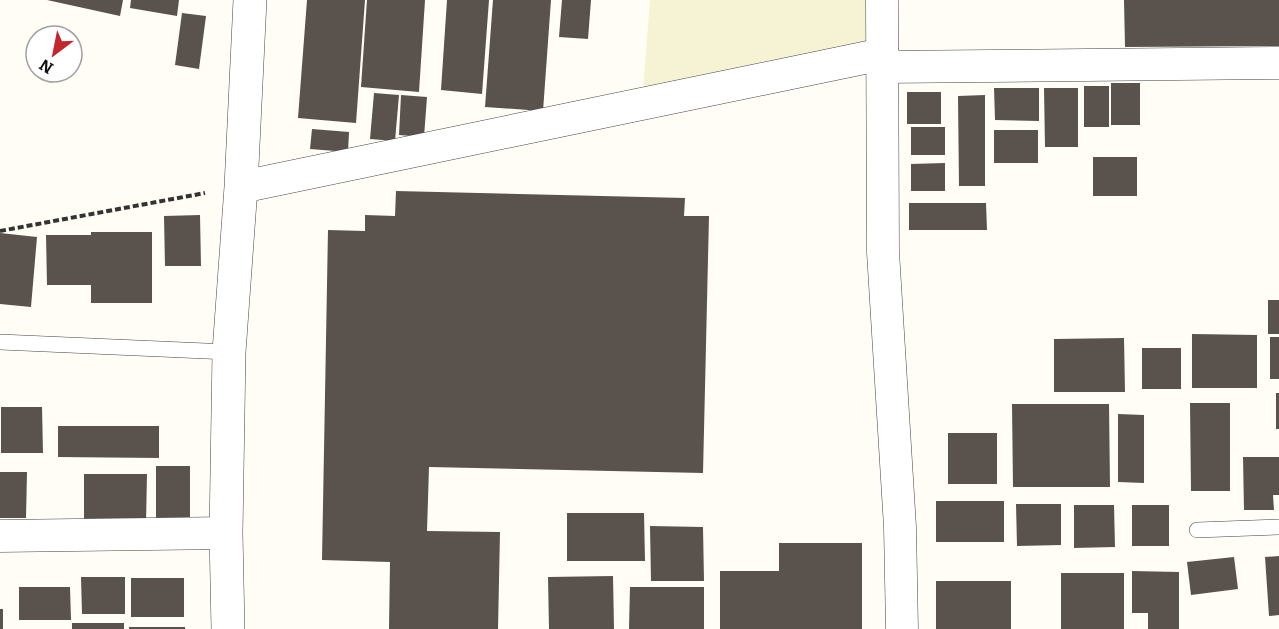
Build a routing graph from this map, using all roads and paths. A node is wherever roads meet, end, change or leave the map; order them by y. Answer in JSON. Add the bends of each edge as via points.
{"nodes":[{"id":1,"x":250,"y":0,"type":"edge"},
{"id":2,"x":882,"y":0,"type":"edge"},
{"id":3,"x":883,"y":61,"type":"junction"},
{"id":4,"x":1279,"y":63,"type":"edge"},
{"id":5,"x":241,"y":187,"type":"junction"},
{"id":6,"x":0,"y":231,"type":"edge"},
{"id":7,"x":0,"y":342,"type":"edge"},
{"id":8,"x":230,"y":352,"type":"junction"},
{"id":9,"x":1279,"y":527,"type":"edge"},
{"id":10,"x":1197,"y":530,"type":"dead end"},
{"id":11,"x":226,"y":533,"type":"junction"},
{"id":12,"x":0,"y":536,"type":"edge"},
{"id":13,"x":228,"y":629,"type":"edge"},
{"id":14,"x":902,"y":629,"type":"edge"}],
"edges":[{"from":1,"to":5,"type":"street"},
{"from":2,"to":3,"type":"street"},
{"from":3,"to":4,"type":"street"},
{"from":3,"to":5,"type":"street"},
{"from":3,"to":14,"type":"street","via":[[883,252],[900,527]]},
{"from":5,"to":6,"type":"path"},
{"from":5,"to":8,"type":"street"},
{"from":7,"to":8,"type":"lane"},
{"from":8,"to":11,"type":"street"},
{"from":9,"to":10,"type":"lane"},
{"from":11,"to":12,"type":"street"},
{"from":11,"to":13,"type":"street"}]}
